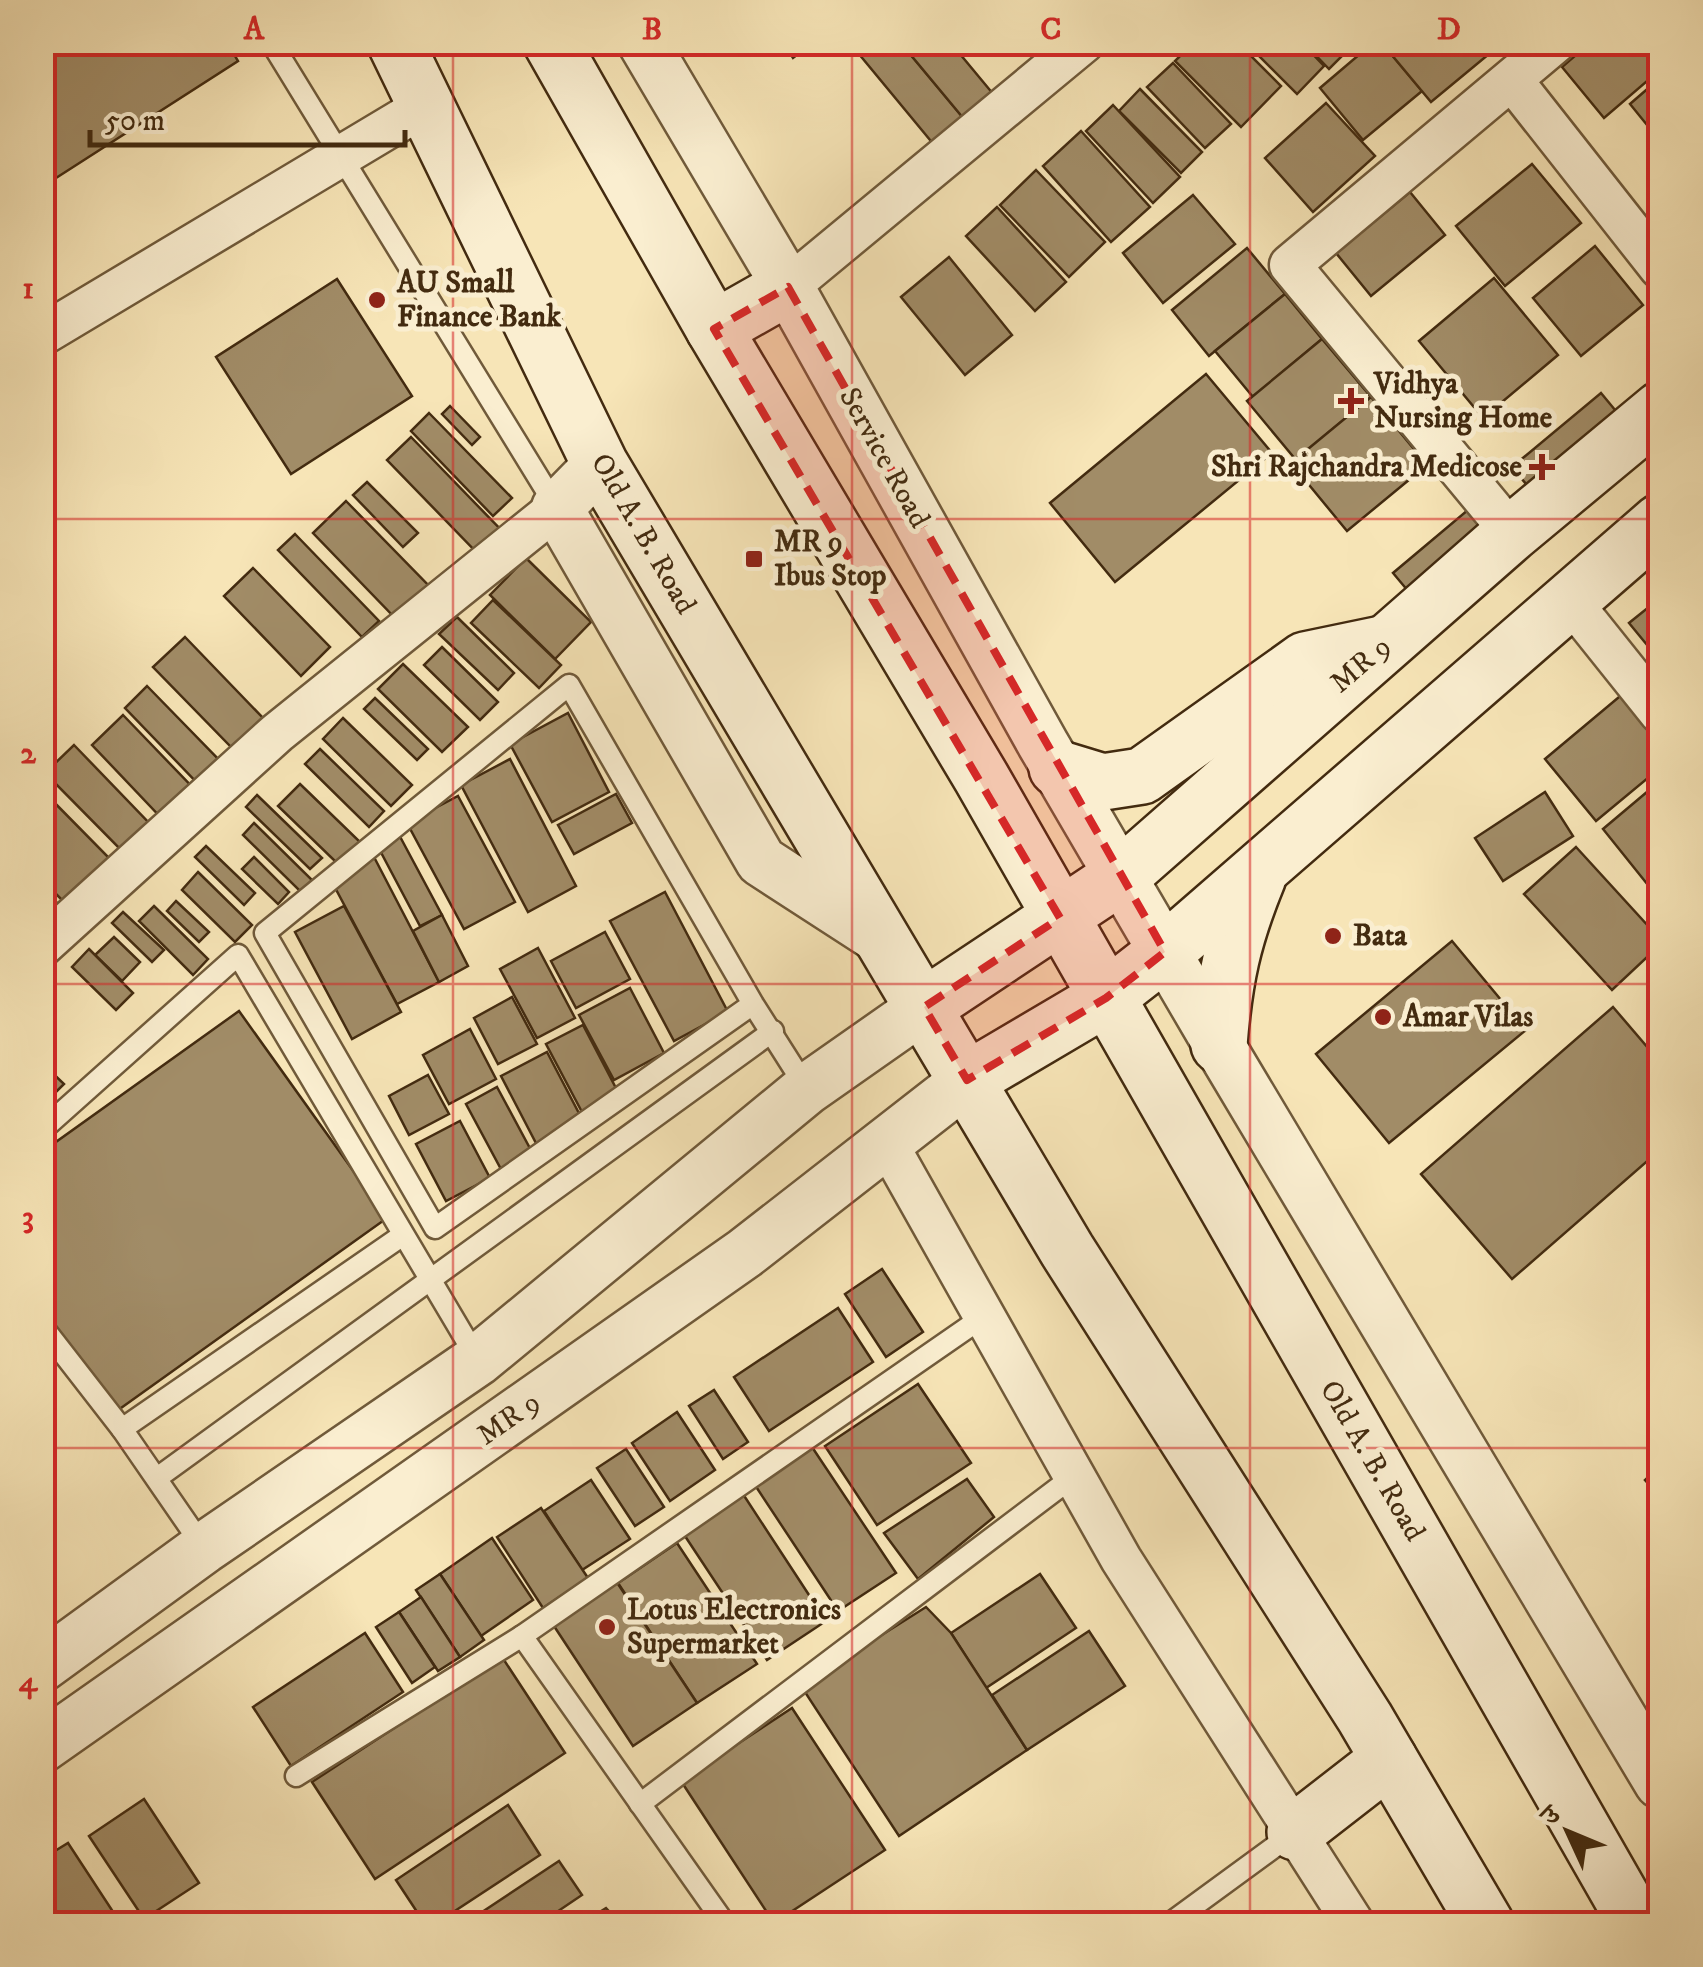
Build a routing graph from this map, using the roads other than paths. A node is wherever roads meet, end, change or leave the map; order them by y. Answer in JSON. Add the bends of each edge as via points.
{"nodes":[{"id":1,"x":272,"y":42,"type":"edge"},
{"id":2,"x":395,"y":42,"type":"edge"},
{"id":3,"x":551,"y":42,"type":"edge"},
{"id":4,"x":643,"y":42,"type":"edge"},
{"id":5,"x":1084,"y":42,"type":"edge"},
{"id":6,"x":1556,"y":42,"type":"edge"},
{"id":7,"x":1512,"y":80,"type":"junction"},
{"id":8,"x":428,"y":104,"type":"junction"},
{"id":9,"x":341,"y":156,"type":"junction"},
{"id":10,"x":1660,"y":268,"type":"edge"},
{"id":11,"x":788,"y":288,"type":"junction"},
{"id":12,"x":714,"y":330,"type":"junction"},
{"id":13,"x":42,"y":335,"type":"edge"},
{"id":14,"x":1660,"y":410,"type":"edge"},
{"id":15,"x":600,"y":464,"type":"junction"},
{"id":16,"x":557,"y":508,"type":"junction"},
{"id":17,"x":1660,"y":522,"type":"edge"},
{"id":18,"x":1512,"y":533,"type":"junction"},
{"id":19,"x":1568,"y":598,"type":"junction"},
{"id":20,"x":1386,"y":643,"type":"junction"},
{"id":21,"x":1660,"y":712,"type":"edge"},
{"id":22,"x":1057,"y":768,"type":"junction"},
{"id":23,"x":1263,"y":866,"type":"junction"},
{"id":24,"x":1122,"y":876,"type":"junction"},
{"id":25,"x":1060,"y":918,"type":"junction"},
{"id":26,"x":886,"y":942,"type":"junction"},
{"id":27,"x":42,"y":946,"type":"edge"},
{"id":28,"x":1166,"y":952,"type":"junction"},
{"id":29,"x":1106,"y":998,"type":"junction"},
{"id":30,"x":753,"y":1004,"type":"junction"},
{"id":31,"x":924,"y":1007,"type":"junction"},
{"id":32,"x":773,"y":1031,"type":"junction"},
{"id":33,"x":1220,"y":1045,"type":"junction"},
{"id":34,"x":967,"y":1080,"type":"junction"},
{"id":35,"x":807,"y":1089,"type":"junction"},
{"id":36,"x":42,"y":1130,"type":"edge"},
{"id":37,"x":888,"y":1144,"type":"junction"},
{"id":38,"x":403,"y":1235,"type":"junction"},
{"id":39,"x":431,"y":1281,"type":"junction"},
{"id":40,"x":983,"y":1317,"type":"junction"},
{"id":41,"x":42,"y":1326,"type":"edge"},
{"id":42,"x":478,"y":1360,"type":"junction"},
{"id":43,"x":122,"y":1429,"type":"junction"},
{"id":44,"x":1074,"y":1476,"type":"junction"},
{"id":45,"x":157,"y":1478,"type":"junction"},
{"id":46,"x":204,"y":1548,"type":"junction"},
{"id":47,"x":522,"y":1636,"type":"junction"},
{"id":48,"x":42,"y":1666,"type":"edge"},
{"id":49,"x":42,"y":1747,"type":"edge"},
{"id":50,"x":1389,"y":1759,"type":"junction"},
{"id":51,"x":296,"y":1776,"type":"dead end"},
{"id":52,"x":1660,"y":1782,"type":"edge"},
{"id":53,"x":640,"y":1804,"type":"junction"},
{"id":54,"x":1294,"y":1832,"type":"junction"},
{"id":55,"x":725,"y":1924,"type":"edge"},
{"id":56,"x":1168,"y":1924,"type":"edge"},
{"id":57,"x":1354,"y":1924,"type":"edge"},
{"id":58,"x":1486,"y":1924,"type":"edge"},
{"id":59,"x":1637,"y":1924,"type":"edge"}],
"edges":[{"from":1,"to":9,"type":"lane"},
{"from":2,"to":8,"type":"main road","name":"Old A. B. Road"},
{"from":3,"to":12,"type":"main road"},
{"from":4,"to":11,"type":"street","name":"Service Road"},
{"from":5,"to":11,"type":"street"},
{"from":6,"to":7,"type":"street"},
{"from":7,"to":10,"type":"street"},
{"from":7,"to":18,"type":"street","via":[[1290,265]]},
{"from":8,"to":9,"type":"street"},
{"from":8,"to":15,"type":"main road","name":"Old A. B. Road"},
{"from":9,"to":13,"type":"street"},
{"from":9,"to":16,"type":"lane"},
{"from":11,"to":12,"type":"main road"},
{"from":11,"to":22,"type":"street","name":"Service Road"},
{"from":12,"to":25,"type":"main road"},
{"from":14,"to":18,"type":"main road","name":"MR 9"},
{"from":15,"to":16,"type":"street"},
{"from":15,"to":26,"type":"main road","name":"Old A. B. Road"},
{"from":16,"to":26,"type":"street","via":[[760,860]]},
{"from":16,"to":27,"type":"street","via":[[277,733]]},
{"from":17,"to":19,"type":"main road"},
{"from":18,"to":20,"type":"main road","name":"MR 9"},
{"from":19,"to":21,"type":"street"},
{"from":19,"to":23,"type":"main road"},
{"from":20,"to":22,"type":"main road","via":[[1305,660],[1142,776],[1102,782]]},
{"from":20,"to":24,"type":"main road","name":"MR 9"},
{"from":22,"to":24,"type":"street","name":"Service Road"},
{"from":23,"to":28,"type":"main road"},
{"from":23,"to":33,"type":"main road","via":[[1232,938]]},
{"from":24,"to":25,"type":"main road","name":"MR 9"},
{"from":24,"to":28,"type":"street","name":"Service Road"},
{"from":25,"to":29,"type":"main road","name":"Old A. B. Road"},
{"from":25,"to":31,"type":"main road","name":"MR 9"},
{"from":26,"to":31,"type":"main road","name":"Old A. B. Road"},
{"from":28,"to":29,"type":"main road"},
{"from":28,"to":33,"type":"street","name":"Service Road"},
{"from":29,"to":34,"type":"main road"},
{"from":29,"to":59,"type":"main road","name":"Old A. B. Road"},
{"from":30,"to":30,"type":"lane","via":[[569,685],[265,934],[435,1228]]},
{"from":30,"to":32,"type":"lane"},
{"from":31,"to":34,"type":"main road","name":"Old A. B. Road"},
{"from":31,"to":35,"type":"street"},
{"from":32,"to":35,"type":"lane"},
{"from":32,"to":39,"type":"lane"},
{"from":33,"to":52,"type":"street","name":"Service Road"},
{"from":34,"to":37,"type":"street","name":"MR 9"},
{"from":34,"to":50,"type":"main road"},
{"from":35,"to":42,"type":"street"},
{"from":36,"to":38,"type":"lane","via":[[238,955]]},
{"from":37,"to":40,"type":"street"},
{"from":37,"to":49,"type":"street","name":"MR 9","via":[[745,1254]]},
{"from":38,"to":39,"type":"lane"},
{"from":38,"to":43,"type":"lane"},
{"from":39,"to":42,"type":"lane"},
{"from":39,"to":45,"type":"lane"},
{"from":40,"to":44,"type":"street"},
{"from":40,"to":47,"type":"lane"},
{"from":41,"to":43,"type":"lane"},
{"from":42,"to":46,"type":"street"},
{"from":43,"to":45,"type":"lane"},
{"from":44,"to":53,"type":"lane"},
{"from":44,"to":54,"type":"street"},
{"from":45,"to":46,"type":"lane"},
{"from":46,"to":48,"type":"street"},
{"from":47,"to":51,"type":"lane"},
{"from":47,"to":53,"type":"lane"},
{"from":50,"to":54,"type":"main road"},
{"from":50,"to":58,"type":"main road"},
{"from":53,"to":55,"type":"lane"},
{"from":54,"to":56,"type":"lane"},
{"from":54,"to":57,"type":"street"}]}
